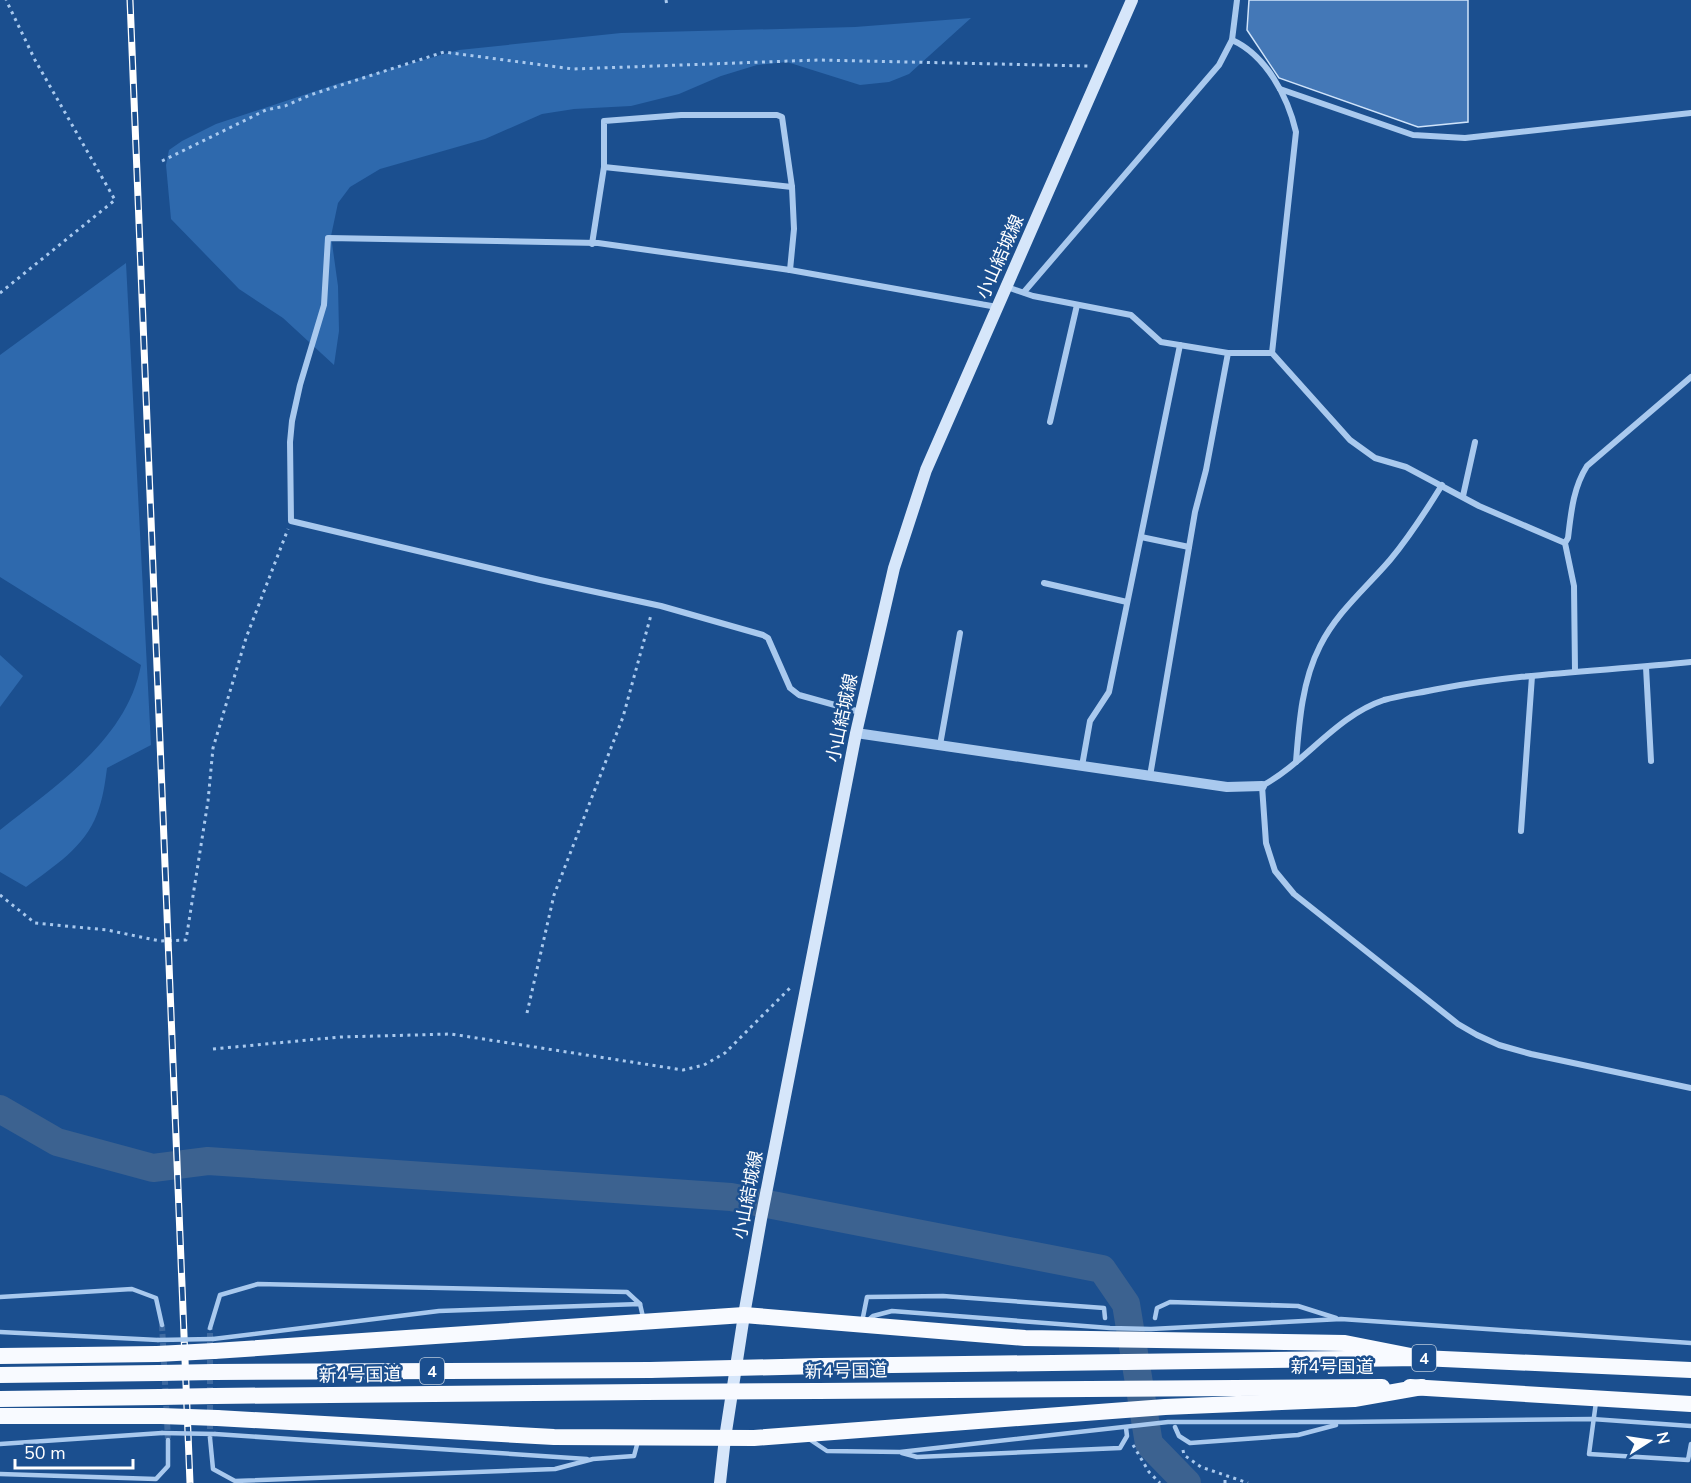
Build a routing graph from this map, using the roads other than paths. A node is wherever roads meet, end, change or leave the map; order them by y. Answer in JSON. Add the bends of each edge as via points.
{"nodes":[{"id":1,"x":1132,"y":0,"type":"edge"},
{"id":2,"x":1237,"y":0,"type":"edge"},
{"id":3,"x":1232,"y":40,"type":"junction"},
{"id":4,"x":1280,"y":89,"type":"junction"},
{"id":5,"x":1691,"y":112,"type":"edge"},
{"id":6,"x":604,"y":167,"type":"junction"},
{"id":7,"x":792,"y":187,"type":"junction"},
{"id":8,"x":592,"y":244,"type":"junction"},
{"id":9,"x":790,"y":270,"type":"junction"},
{"id":10,"x":1007,"y":287,"type":"junction"},
{"id":11,"x":1024,"y":292,"type":"junction"},
{"id":12,"x":1077,"y":305,"type":"junction"},
{"id":13,"x":998,"y":307,"type":"junction"},
{"id":14,"x":1180,"y":345,"type":"junction"},
{"id":15,"x":1228,"y":353,"type":"junction"},
{"id":16,"x":1272,"y":353,"type":"junction"},
{"id":17,"x":1691,"y":377,"type":"edge"},
{"id":18,"x":1050,"y":422,"type":"dead end"},
{"id":19,"x":1475,"y":442,"type":"dead end"},
{"id":20,"x":1442,"y":484,"type":"junction"},
{"id":21,"x":1463,"y":496,"type":"junction"},
{"id":22,"x":1141,"y":537,"type":"junction"},
{"id":23,"x":1565,"y":543,"type":"junction"},
{"id":24,"x":1189,"y":547,"type":"junction"},
{"id":25,"x":1044,"y":583,"type":"dead end"},
{"id":26,"x":1127,"y":602,"type":"junction"},
{"id":27,"x":960,"y":633,"type":"dead end"},
{"id":28,"x":1691,"y":662,"type":"edge"},
{"id":29,"x":1646,"y":667,"type":"junction"},
{"id":30,"x":1575,"y":671,"type":"junction"},
{"id":31,"x":1532,"y":676,"type":"junction"},
{"id":32,"x":860,"y":712,"type":"junction"},
{"id":33,"x":856,"y":733,"type":"junction"},
{"id":34,"x":940,"y":745,"type":"junction"},
{"id":35,"x":1651,"y":761,"type":"dead end"},
{"id":36,"x":1296,"y":762,"type":"junction"},
{"id":37,"x":1082,"y":766,"type":"junction"},
{"id":38,"x":1150,"y":776,"type":"junction"},
{"id":39,"x":1263,"y":786,"type":"junction"},
{"id":40,"x":1521,"y":831,"type":"dead end"},
{"id":41,"x":1691,"y":1088,"type":"edge"},
{"id":42,"x":0,"y":1297,"type":"edge"},
{"id":43,"x":642,"y":1313,"type":"junction"},
{"id":44,"x":744,"y":1315,"type":"junction"},
{"id":45,"x":1106,"y":1318,"type":"dead end"},
{"id":46,"x":1155,"y":1318,"type":"dead end"},
{"id":47,"x":1341,"y":1319,"type":"junction"},
{"id":48,"x":162,"y":1325,"type":"tunnel mouth"},
{"id":49,"x":861,"y":1325,"type":"junction"},
{"id":50,"x":210,"y":1328,"type":"tunnel mouth"},
{"id":51,"x":0,"y":1332,"type":"edge"},
{"id":52,"x":1152,"y":1335,"type":"junction"},
{"id":53,"x":1691,"y":1342,"type":"edge"},
{"id":54,"x":214,"y":1345,"type":"junction"},
{"id":55,"x":158,"y":1347,"type":"junction"},
{"id":56,"x":0,"y":1356,"type":"edge"},
{"id":57,"x":1421,"y":1358,"type":"junction"},
{"id":58,"x":1691,"y":1370,"type":"edge"},
{"id":59,"x":0,"y":1375,"type":"edge"},
{"id":60,"x":1422,"y":1387,"type":"junction"},
{"id":61,"x":1597,"y":1397,"type":"junction"},
{"id":62,"x":0,"y":1399,"type":"edge"},
{"id":63,"x":1691,"y":1404,"type":"edge"},
{"id":64,"x":1167,"y":1414,"type":"junction"},
{"id":65,"x":0,"y":1416,"type":"edge"},
{"id":66,"x":1592,"y":1419,"type":"junction"},
{"id":67,"x":1127,"y":1421,"type":"junction"},
{"id":68,"x":1345,"y":1422,"type":"junction"},
{"id":69,"x":161,"y":1425,"type":"junction"},
{"id":70,"x":216,"y":1426,"type":"junction"},
{"id":71,"x":1691,"y":1426,"type":"edge"},
{"id":72,"x":1175,"y":1427,"type":"dead end"},
{"id":73,"x":802,"y":1434,"type":"junction"},
{"id":74,"x":639,"y":1437,"type":"junction"},
{"id":75,"x":210,"y":1438,"type":"tunnel mouth"},
{"id":76,"x":725,"y":1438,"type":"junction"},
{"id":77,"x":168,"y":1440,"type":"tunnel mouth"},
{"id":78,"x":0,"y":1444,"type":"edge"},
{"id":79,"x":1691,"y":1444,"type":"edge"},
{"id":80,"x":900,"y":1452,"type":"junction"},
{"id":81,"x":592,"y":1459,"type":"junction"},
{"id":82,"x":0,"y":1474,"type":"edge"},
{"id":83,"x":720,"y":1483,"type":"edge"}],
"edges":[{"from":1,"to":10,"type":"main road","name":"小山結城線"},
{"from":2,"to":3,"type":"street"},
{"from":3,"to":4,"type":"street","via":[[1248,47]]},
{"from":3,"to":11,"type":"street","via":[[1219,65]]},
{"from":4,"to":5,"type":"street","via":[[1413,135],[1464,138]]},
{"from":4,"to":16,"type":"street","via":[[1296,132]]},
{"from":6,"to":7,"type":"street"},
{"from":6,"to":7,"type":"street","via":[[604,121],[681,115],[777,115],[782,117]]},
{"from":6,"to":8,"type":"street"},
{"from":7,"to":9,"type":"street","via":[[794,229]]},
{"from":8,"to":9,"type":"street"},
{"from":8,"to":32,"type":"street","via":[[328,238],[324,305],[292,421],[291,521],[654,604],[763,635],[768,638],[790,688],[813,701]]},
{"from":9,"to":13,"type":"street"},
{"from":10,"to":11,"type":"street"},
{"from":10,"to":13,"type":"main road","name":"小山結城線"},
{"from":11,"to":12,"type":"street"},
{"from":12,"to":14,"type":"street","via":[[1131,315],[1161,342]]},
{"from":12,"to":18,"type":"street"},
{"from":13,"to":32,"type":"main road","name":"小山結城線","via":[[926,470],[894,568]]},
{"from":14,"to":15,"type":"street"},
{"from":14,"to":22,"type":"street"},
{"from":15,"to":16,"type":"street"},
{"from":15,"to":24,"type":"street"},
{"from":16,"to":20,"type":"street","via":[[1350,440],[1376,458]]},
{"from":17,"to":23,"type":"street","via":[[1587,466],[1573,499]]},
{"from":19,"to":21,"type":"street"},
{"from":20,"to":21,"type":"street"},
{"from":20,"to":36,"type":"street","via":[[1417,527],[1345,609],[1320,646],[1307,682]]},
{"from":21,"to":23,"type":"street"},
{"from":22,"to":24,"type":"street"},
{"from":22,"to":26,"type":"street"},
{"from":23,"to":30,"type":"street","via":[[1574,586]]},
{"from":24,"to":38,"type":"street"},
{"from":25,"to":26,"type":"street"},
{"from":26,"to":37,"type":"street","via":[[1109,692],[1090,721]]},
{"from":27,"to":34,"type":"street"},
{"from":28,"to":29,"type":"street"},
{"from":29,"to":30,"type":"street"},
{"from":29,"to":35,"type":"street"},
{"from":30,"to":31,"type":"street"},
{"from":31,"to":36,"type":"street","via":[[1468,683],[1384,700],[1351,716]]},
{"from":31,"to":40,"type":"street"},
{"from":32,"to":33,"type":"main road","name":"小山結城線"},
{"from":33,"to":34,"type":"street"},
{"from":33,"to":44,"type":"main road","name":"小山結城線"},
{"from":34,"to":37,"type":"street"},
{"from":36,"to":39,"type":"street"},
{"from":37,"to":38,"type":"street"},
{"from":38,"to":39,"type":"street","via":[[1227,787]]},
{"from":39,"to":41,"type":"street","via":[[1266,843],[1275,871],[1294,894],[1458,1024],[1499,1045]]},
{"from":42,"to":48,"type":"lane","via":[[132,1290],[156,1298]]},
{"from":43,"to":44,"type":"highway"},
{"from":43,"to":50,"type":"lane","via":[[627,1292],[258,1284],[220,1295]]},
{"from":43,"to":54,"type":"highway"},
{"from":43,"to":54,"type":"lane","via":[[439,1311]]},
{"from":44,"to":49,"type":"highway"},
{"from":44,"to":76,"type":"main road","name":"小山結城線"},
{"from":45,"to":49,"type":"lane","via":[[1104,1308],[943,1296],[867,1298]]},
{"from":46,"to":47,"type":"lane","via":[[1156,1308],[1170,1302],[1298,1306]]},
{"from":47,"to":52,"type":"lane"},
{"from":47,"to":53,"type":"lane"},
{"from":49,"to":52,"type":"highway","via":[[1025,1338]]},
{"from":51,"to":55,"type":"lane"},
{"from":52,"to":57,"type":"highway","via":[[1345,1343]]},
{"from":54,"to":55,"type":"highway","bridge":true},
{"from":55,"to":56,"type":"highway"},
{"from":57,"to":58,"type":"highway","name":"新4号国道","number":"4"},
{"from":57,"to":59,"type":"highway","name":"新4号国道","number":"4","bridge":true},
{"from":60,"to":61,"type":"highway","name":"新4号国道","number":"4"},
{"from":60,"to":62,"type":"highway","name":"新4号国道","number":"4","bridge":true},
{"from":60,"to":64,"type":"highway","via":[[1354,1399]]},
{"from":61,"to":63,"type":"highway","name":"新4号国道","number":"4"},
{"from":61,"to":66,"type":"lane"},
{"from":64,"to":67,"type":"highway"},
{"from":64,"to":68,"type":"lane"},
{"from":65,"to":69,"type":"highway"},
{"from":66,"to":68,"type":"lane"},
{"from":66,"to":71,"type":"lane"},
{"from":66,"to":79,"type":"lane","via":[[1589,1454],[1688,1460]]},
{"from":67,"to":73,"type":"highway"},
{"from":67,"to":80,"type":"lane"},
{"from":67,"to":80,"type":"lane","via":[[1127,1436],[1120,1448],[917,1458]]},
{"from":68,"to":72,"type":"lane","via":[[1287,1436],[1190,1443],[1179,1436]]},
{"from":69,"to":70,"type":"highway","bridge":true},
{"from":69,"to":78,"type":"lane"},
{"from":70,"to":74,"type":"highway"},
{"from":70,"to":81,"type":"lane"},
{"from":73,"to":76,"type":"highway"},
{"from":73,"to":80,"type":"lane","via":[[827,1451]]},
{"from":74,"to":76,"type":"highway"},
{"from":74,"to":81,"type":"lane","via":[[634,1456]]},
{"from":75,"to":81,"type":"lane","via":[[213,1469],[235,1481],[555,1469]]},
{"from":76,"to":83,"type":"main road","name":"小山結城線"},
{"from":77,"to":82,"type":"lane","via":[[168,1466],[156,1479]]}]}
